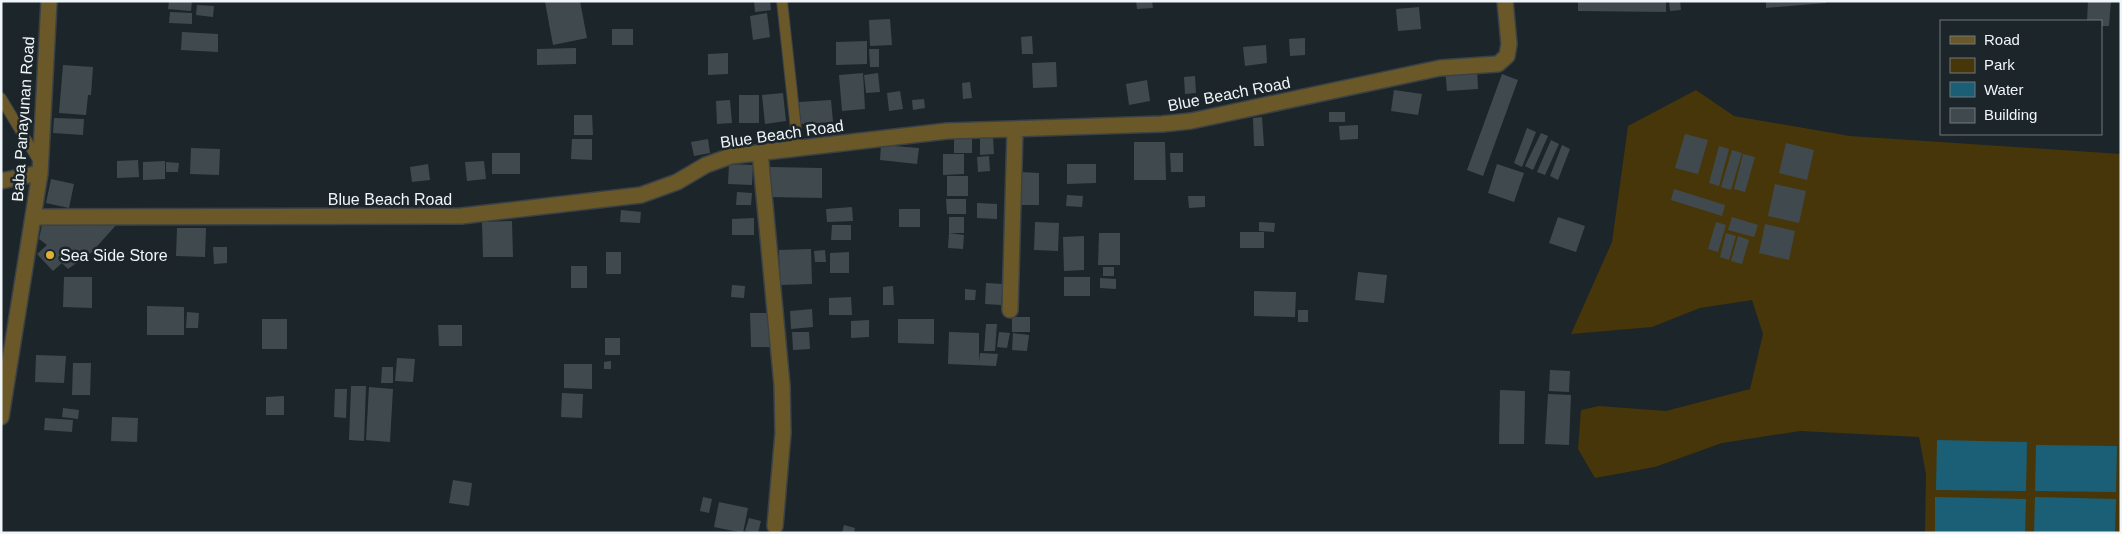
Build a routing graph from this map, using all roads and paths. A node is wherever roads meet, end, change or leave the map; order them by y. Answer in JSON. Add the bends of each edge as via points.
{"nodes":[{"id":1,"x":48,"y":1,"type":"edge"},
{"id":2,"x":782,"y":1,"type":"edge"},
{"id":3,"x":1505,"y":1,"type":"edge"},
{"id":4,"x":1,"y":98,"type":"edge"},
{"id":5,"x":1015,"y":130,"type":"junction"},
{"id":6,"x":798,"y":148,"type":"junction"},
{"id":7,"x":760,"y":152,"type":"junction"},
{"id":8,"x":40,"y":168,"type":"junction"},
{"id":9,"x":1,"y":181,"type":"edge"},
{"id":10,"x":33,"y":217,"type":"junction"},
{"id":11,"x":1010,"y":310,"type":"dead end"},
{"id":12,"x":1,"y":417,"type":"edge"},
{"id":13,"x":775,"y":526,"type":"dead end"}],
"edges":[{"from":1,"to":8,"type":"street","name":"Baba Panayunan Road"},
{"from":2,"to":6,"type":"lane"},
{"from":3,"to":5,"type":"street","name":"Blue Beach Road","via":[[1509,44],[1506,56],[1498,64],[1440,68],[1191,121]]},
{"from":4,"to":8,"type":"lane"},
{"from":5,"to":6,"type":"street","name":"Blue Beach Road","via":[[947,131]]},
{"from":5,"to":11,"type":"street"},
{"from":6,"to":7,"type":"street","name":"Blue Beach Road"},
{"from":7,"to":10,"type":"street","name":"Blue Beach Road","via":[[706,164],[677,182],[642,195],[461,216]]},
{"from":7,"to":13,"type":"street","via":[[782,384],[783,433]]},
{"from":8,"to":9,"type":"street"},
{"from":8,"to":10,"type":"street","name":"Baba Panayunan Road"},
{"from":10,"to":12,"type":"street","name":"Baba Panayunan Road"}]}
